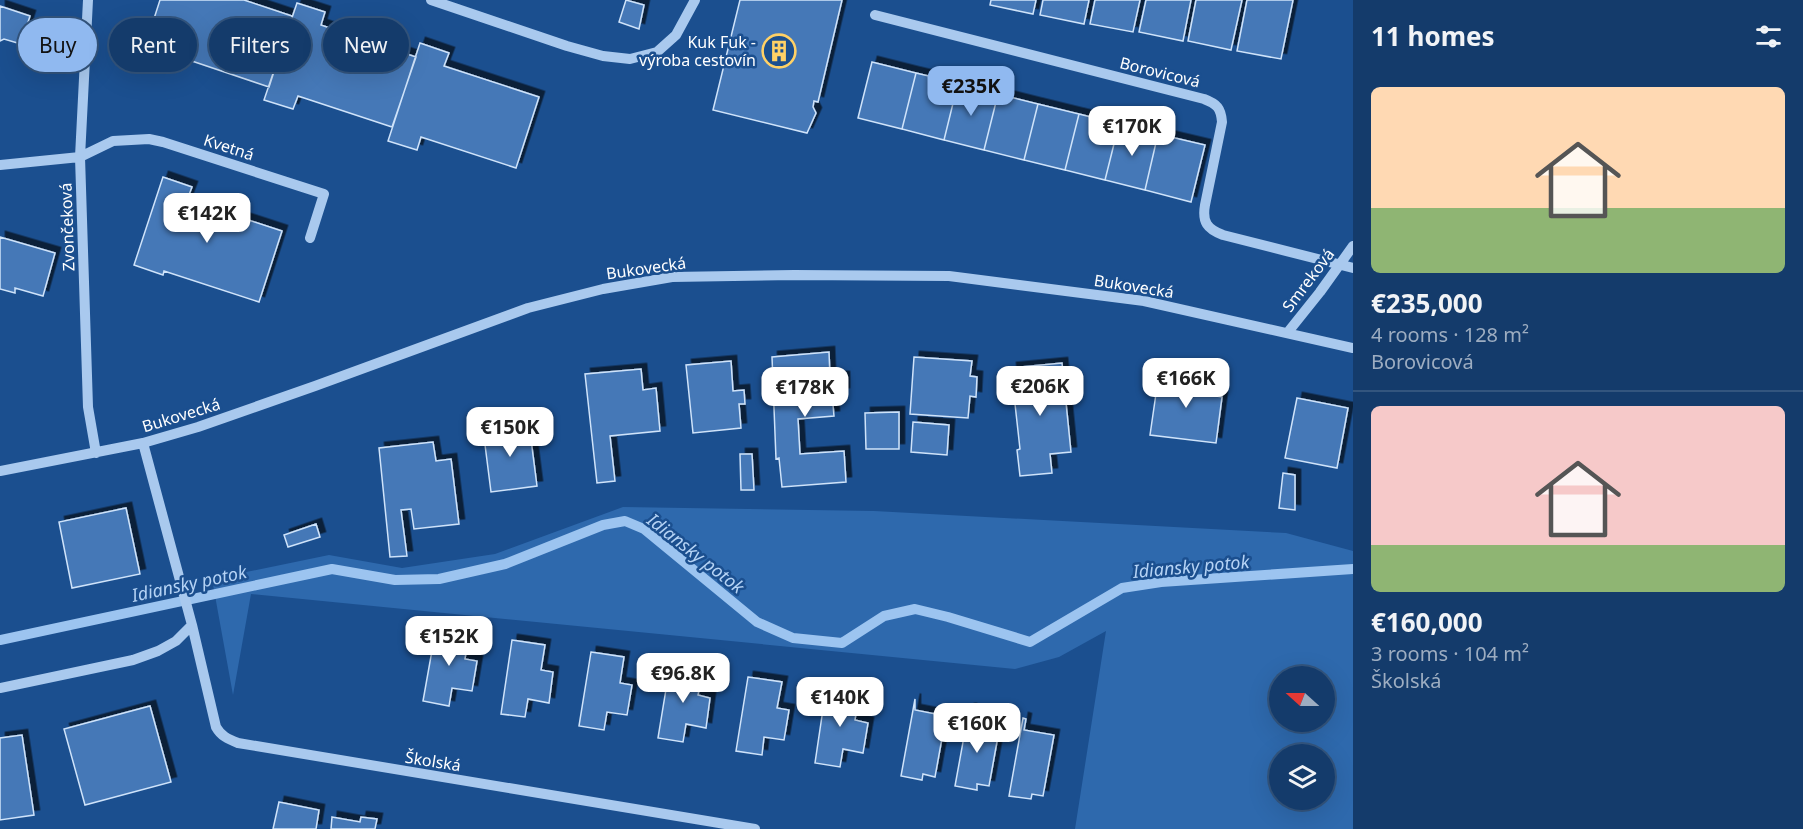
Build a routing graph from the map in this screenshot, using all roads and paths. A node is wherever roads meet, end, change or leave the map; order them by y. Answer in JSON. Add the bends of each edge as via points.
{"nodes":[{"id":1,"x":88,"y":0,"type":"edge"},
{"id":2,"x":431,"y":0,"type":"edge"},
{"id":3,"x":695,"y":0,"type":"edge"},
{"id":4,"x":875,"y":15,"type":"dead end"},
{"id":5,"x":80,"y":157,"type":"junction"},
{"id":6,"x":0,"y":165,"type":"edge"},
{"id":7,"x":310,"y":238,"type":"dead end"},
{"id":8,"x":1353,"y":246,"type":"edge"},
{"id":9,"x":1338,"y":264,"type":"junction"},
{"id":10,"x":1353,"y":268,"type":"edge"},
{"id":11,"x":1288,"y":332,"type":"junction"},
{"id":12,"x":1353,"y":348,"type":"edge"},
{"id":13,"x":143,"y":443,"type":"junction"},
{"id":14,"x":96,"y":453,"type":"junction"},
{"id":15,"x":0,"y":471,"type":"edge"},
{"id":16,"x":192,"y":625,"type":"junction"},
{"id":17,"x":0,"y":688,"type":"edge"},
{"id":18,"x":755,"y":829,"type":"edge"}],
"edges":[{"from":1,"to":5,"type":"street","name":"Zvončeková"},
{"from":2,"to":3,"type":"street","via":[[567,46],[630,59],[657,52],[676,35]]},
{"from":4,"to":9,"type":"street","name":"Borovicová","via":[[1215,103],[1221,110],[1222,122],[1203,216],[1207,225],[1223,235]]},
{"from":5,"to":6,"type":"street"},
{"from":5,"to":7,"type":"street","name":"Kvetná","via":[[113,141],[148,139],[324,194]]},
{"from":5,"to":14,"type":"street","name":"Zvončeková","via":[[88,407]]},
{"from":8,"to":9,"type":"street","name":"Smreková"},
{"from":9,"to":10,"type":"street"},
{"from":9,"to":11,"type":"street","name":"Smreková"},
{"from":11,"to":12,"type":"street","name":"Bukovecká"},
{"from":11,"to":13,"type":"street","name":"Bukovecká","via":[[1144,301],[949,276],[672,277],[528,308],[198,427]]},
{"from":13,"to":14,"type":"street","name":"Bukovecká"},
{"from":13,"to":16,"type":"street","name":"Školská"},
{"from":14,"to":15,"type":"street","name":"Bukovecká"},
{"from":16,"to":17,"type":"street","via":[[176,641],[133,660]]},
{"from":16,"to":18,"type":"street","name":"Školská","via":[[216,727],[220,734],[238,743]]}]}
